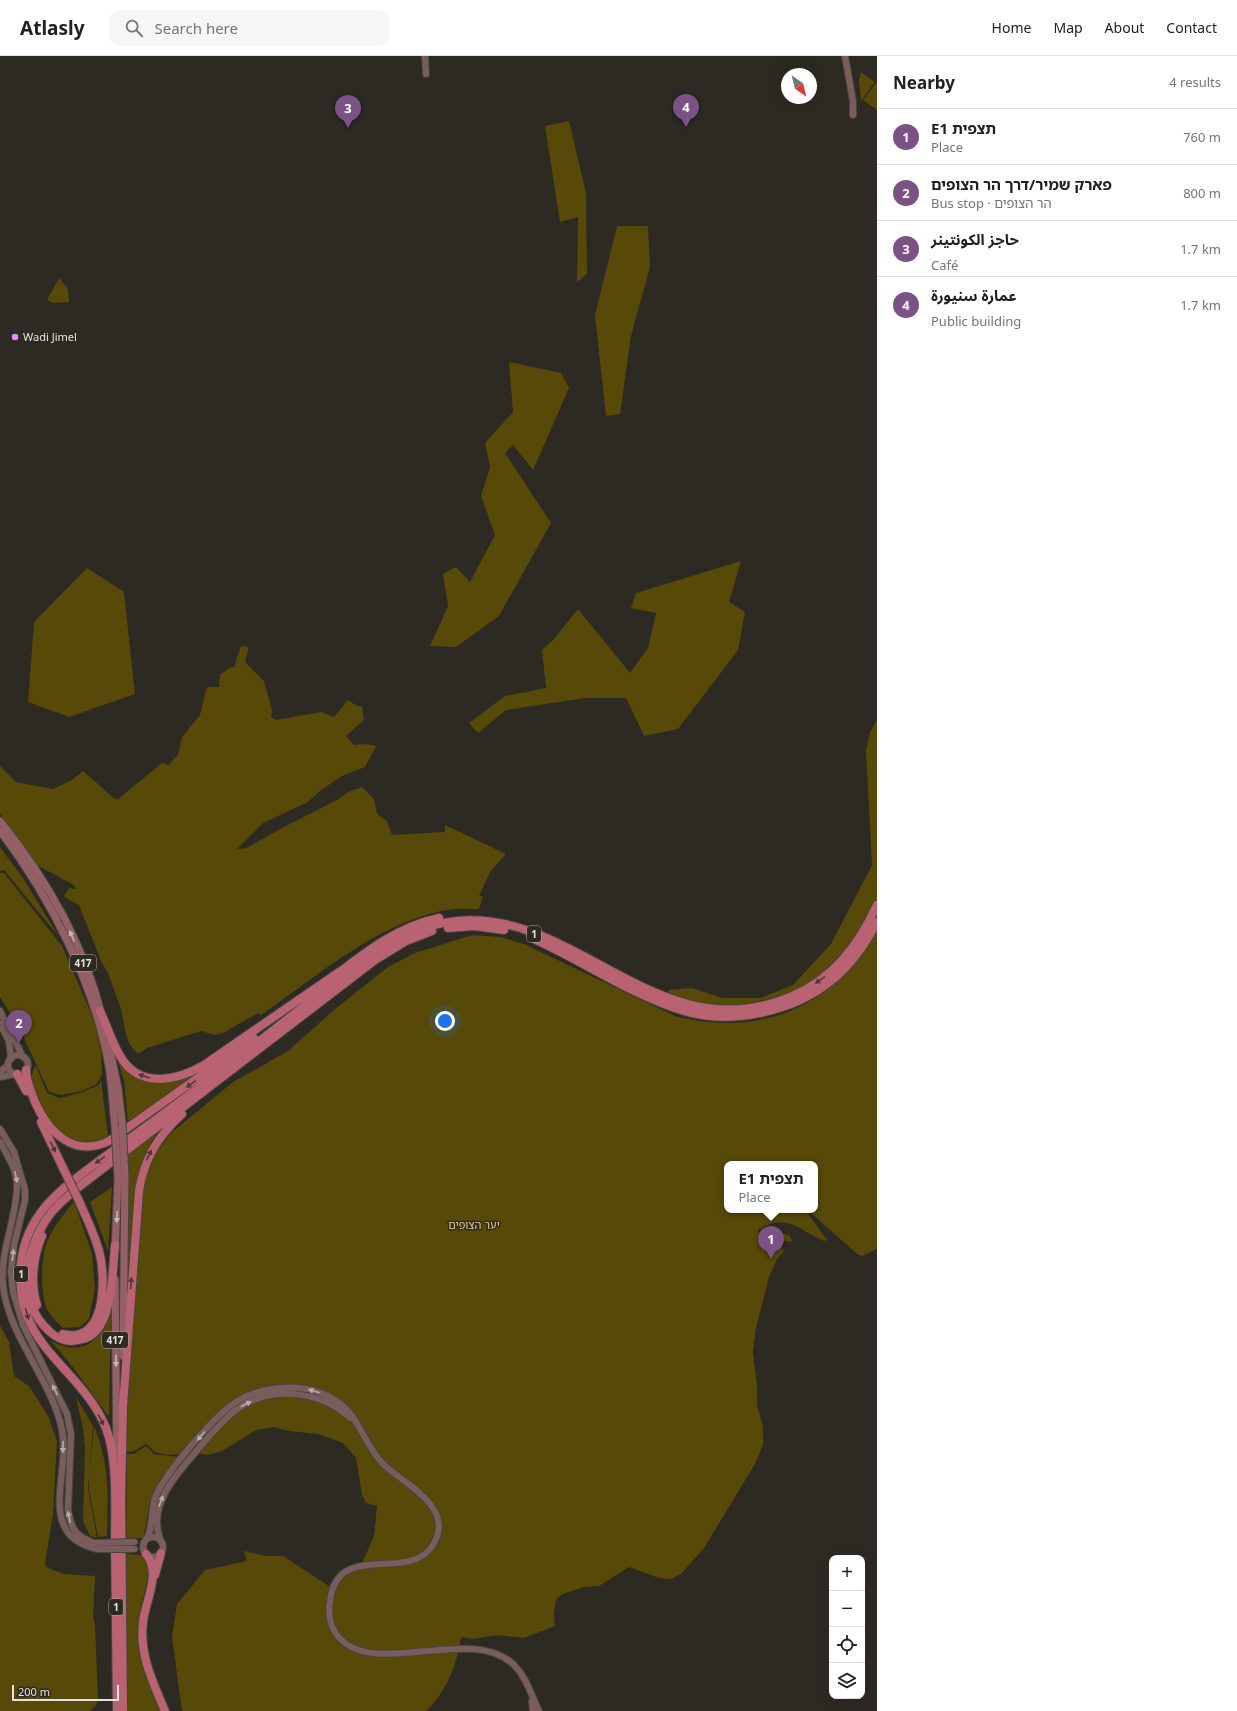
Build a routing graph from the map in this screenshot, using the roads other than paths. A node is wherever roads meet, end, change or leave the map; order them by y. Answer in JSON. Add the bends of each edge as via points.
{"nodes":[{"id":1,"x":424,"y":56,"type":"edge"},
{"id":2,"x":845,"y":56,"type":"edge"},
{"id":3,"x":426,"y":74,"type":"dead end"},
{"id":4,"x":853,"y":115,"type":"dead end"},
{"id":5,"x":0,"y":822,"type":"edge"},
{"id":6,"x":0,"y":831,"type":"edge"},
{"id":7,"x":877,"y":905,"type":"edge"},
{"id":8,"x":877,"y":922,"type":"edge"},
{"id":9,"x":345,"y":968,"type":"junction"},
{"id":10,"x":622,"y":977,"type":"junction"},
{"id":11,"x":0,"y":1011,"type":"edge"},
{"id":12,"x":100,"y":1011,"type":"junction"},
{"id":13,"x":0,"y":1024,"type":"edge"},
{"id":14,"x":23,"y":1057,"type":"junction"},
{"id":15,"x":10,"y":1062,"type":"junction"},
{"id":16,"x":26,"y":1070,"type":"junction"},
{"id":17,"x":0,"y":1072,"type":"edge"},
{"id":18,"x":16,"y":1074,"type":"junction"},
{"id":19,"x":0,"y":1077,"type":"edge"},
{"id":20,"x":214,"y":1084,"type":"junction"},
{"id":21,"x":0,"y":1129,"type":"edge"},
{"id":22,"x":0,"y":1142,"type":"edge"},
{"id":23,"x":122,"y":1177,"type":"junction"},
{"id":24,"x":72,"y":1193,"type":"junction"},
{"id":25,"x":115,"y":1245,"type":"junction"},
{"id":26,"x":123,"y":1406,"type":"junction"},
{"id":27,"x":363,"y":1434,"type":"junction"},
{"id":28,"x":116,"y":1502,"type":"junction"},
{"id":29,"x":160,"y":1539,"type":"junction"},
{"id":30,"x":145,"y":1540,"type":"junction"},
{"id":31,"x":135,"y":1546,"type":"junction"},
{"id":32,"x":145,"y":1553,"type":"junction"},
{"id":33,"x":161,"y":1553,"type":"junction"},
{"id":34,"x":148,"y":1594,"type":"junction"},
{"id":35,"x":530,"y":1691,"type":"junction"},
{"id":36,"x":116,"y":1711,"type":"edge"},
{"id":37,"x":123,"y":1711,"type":"edge"},
{"id":38,"x":166,"y":1711,"type":"edge"},
{"id":39,"x":533,"y":1711,"type":"edge"},
{"id":40,"x":539,"y":1711,"type":"edge"}],
"edges":[{"from":1,"to":3,"type":"street"},
{"from":2,"to":4,"type":"street"},
{"from":12,"to":5,"type":"main road","number":"417","one_way":true,"via":[[88,973],[63,916],[30,862]]},
{"from":6,"to":23,"type":"main road","number":"417","bridge":true,"via":[[44,895],[61,927],[83,980],[108,1065]]},
{"from":7,"to":10,"type":"highway","number":"1","one_way":true,"via":[[859,941],[835,969],[798,993],[766,1005],[723,1010],[689,1005]]},
{"from":8,"to":20,"type":"highway","number":"1","via":[[854,959],[823,987],[800,1000],[780,1007],[749,1015],[733,1016],[700,1014],[674,1008],[520,934],[474,926],[442,929],[417,936],[385,953]]},
{"from":9,"to":10,"type":"highway","via":[[386,938],[412,925],[471,915],[496,917],[536,928],[573,946]]},
{"from":9,"to":12,"type":"highway","one_way":true,"via":[[204,1065],[186,1074],[167,1079],[158,1080],[142,1076],[126,1065],[115,1047]]},
{"from":9,"to":16,"type":"highway","one_way":true,"via":[[227,1058],[102,1144],[80,1146],[56,1134],[41,1115],[27,1084]]},
{"from":10,"to":28,"type":"highway","number":"1","one_way":true,"via":[[548,939],[508,925],[486,921],[460,921],[438,924],[406,934],[377,951],[75,1179],[50,1202],[38,1217],[24,1243],[21,1264],[22,1298],[37,1337],[90,1402],[106,1429]]},
{"from":11,"to":14,"type":"street"},
{"from":12,"to":23,"type":"main road","number":"417","bridge":true,"via":[[118,1088],[122,1122]]},
{"from":13,"to":15,"type":"street","via":[[8,1041]]},
{"from":14,"to":15,"type":"street","via":[[16,1056]]},
{"from":14,"to":16,"type":"street","via":[[27,1061]]},
{"from":15,"to":17,"type":"street"},
{"from":15,"to":18,"type":"street","via":[[10,1070]]},
{"from":16,"to":18,"type":"street","via":[[22,1074]]},
{"from":18,"to":19,"type":"street"},
{"from":18,"to":24,"type":"highway","one_way":true,"bridge":true,"via":[[80,1203],[101,1256],[103,1274],[96,1319],[90,1329],[81,1334],[67,1335],[54,1329],[39,1308],[33,1279],[37,1252],[44,1233]]},
{"from":20,"to":24,"type":"highway"},
{"from":26,"to":20,"type":"highway","number":"1","one_way":true,"via":[[138,1205],[144,1167],[161,1135]]},
{"from":31,"to":21,"type":"street","one_way":true,"bridge":true,"via":[[94,1543],[80,1537],[70,1520],[68,1509],[71,1434],[67,1414],[22,1325],[12,1292],[14,1244],[25,1190],[14,1152]]},
{"from":22,"to":31,"type":"street","one_way":true,"bridge":true,"via":[[12,1164],[18,1186],[3,1264],[3,1286],[18,1331],[50,1395],[62,1430],[64,1442],[60,1517],[69,1536],[80,1544],[97,1549]]},
{"from":23,"to":25,"type":"main road","number":"417","one_way":true},
{"from":23,"to":26,"type":"main road","number":"417"},
{"from":24,"to":25,"type":"highway","via":[[46,1221],[33,1245],[28,1264],[31,1303],[41,1322],[56,1337],[70,1341],[81,1340],[92,1335],[100,1326],[108,1301]]},
{"from":25,"to":28,"type":"main road","number":"417","one_way":true},
{"from":26,"to":37,"type":"highway","number":"1"},
{"from":29,"to":27,"type":"street","one_way":true,"via":[[157,1530],[158,1515],[161,1500],[167,1489],[216,1428],[234,1411],[246,1404],[270,1395],[304,1395],[333,1405],[350,1418]]},
{"from":27,"to":30,"type":"street","one_way":true,"via":[[343,1406],[329,1396],[313,1390],[295,1387],[272,1388],[242,1398],[212,1423],[170,1472],[155,1498],[149,1536]]},
{"from":27,"to":35,"type":"street","via":[[384,1465],[432,1506],[438,1519],[438,1531],[433,1546],[417,1560],[362,1564],[343,1575],[333,1589],[329,1603],[330,1619],[335,1632],[349,1646],[368,1652],[475,1649],[496,1654],[514,1665]]},
{"from":28,"to":36,"type":"highway","number":"1"},
{"from":29,"to":30,"type":"street","via":[[152,1536]]},
{"from":29,"to":33,"type":"street","via":[[164,1544]]},
{"from":30,"to":31,"type":"street"},
{"from":30,"to":32,"type":"street"},
{"from":31,"to":32,"type":"street"},
{"from":32,"to":33,"type":"street","via":[[156,1557]]},
{"from":32,"to":34,"type":"highway","via":[[153,1567]]},
{"from":33,"to":34,"type":"highway"},
{"from":34,"to":38,"type":"highway","via":[[142,1623],[142,1641],[147,1668]]},
{"from":35,"to":39,"type":"street"},
{"from":35,"to":40,"type":"street"}]}
